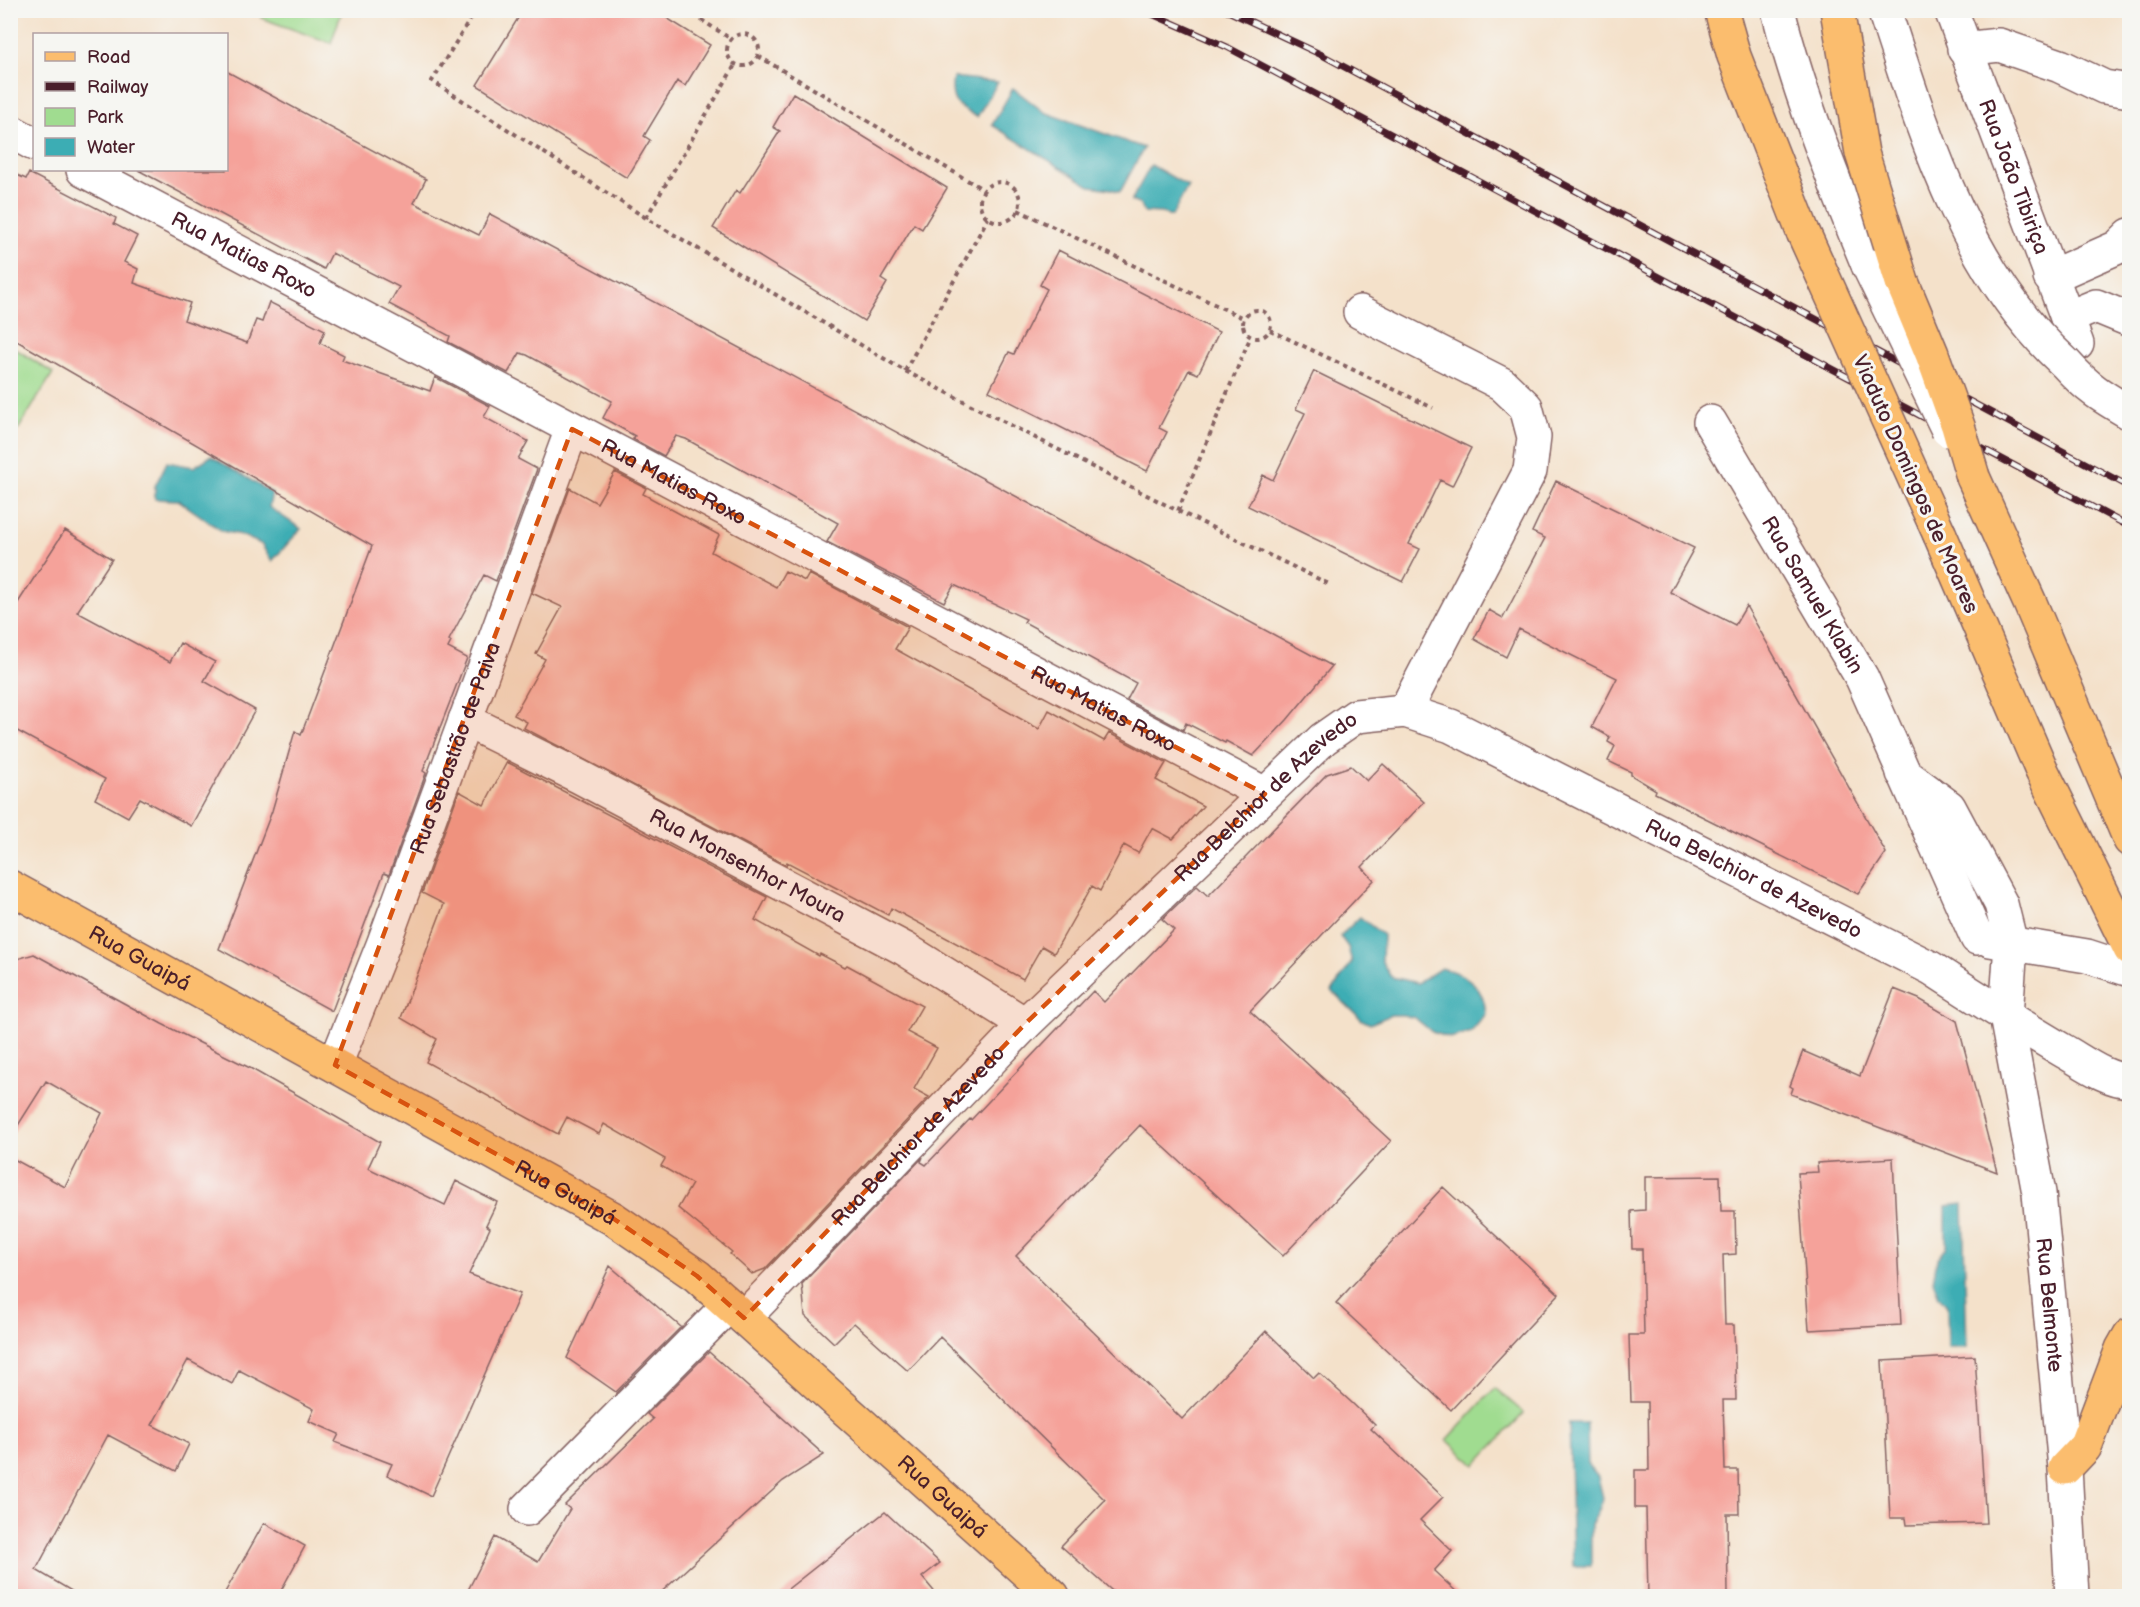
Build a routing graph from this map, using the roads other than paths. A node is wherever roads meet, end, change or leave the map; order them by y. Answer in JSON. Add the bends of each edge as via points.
{"nodes":[{"id":1,"x":1721,"y":10,"type":"edge"},
{"id":2,"x":1778,"y":10,"type":"edge"},
{"id":3,"x":1837,"y":10,"type":"edge"},
{"id":4,"x":1884,"y":10,"type":"edge"},
{"id":5,"x":1951,"y":10,"type":"edge"},
{"id":6,"x":1964,"y":49,"type":"junction"},
{"id":7,"x":2130,"y":90,"type":"edge"},
{"id":8,"x":10,"y":131,"type":"edge"},
{"id":9,"x":33,"y":143,"type":"edge"},
{"id":10,"x":85,"y":171,"type":"edge"},
{"id":11,"x":2130,"y":235,"type":"edge"},
{"id":12,"x":2050,"y":277,"type":"junction"},
{"id":13,"x":1360,"y":312,"type":"dead end"},
{"id":14,"x":2130,"y":320,"type":"edge"},
{"id":15,"x":2130,"y":413,"type":"edge"},
{"id":16,"x":1710,"y":422,"type":"dead end"},
{"id":17,"x":572,"y":429,"type":"junction"},
{"id":18,"x":1973,"y":477,"type":"junction"},
{"id":19,"x":1405,"y":711,"type":"junction"},
{"id":20,"x":465,"y":720,"type":"junction"},
{"id":21,"x":1903,"y":773,"type":"junction"},
{"id":22,"x":1265,"y":794,"type":"junction"},
{"id":23,"x":2130,"y":840,"type":"edge"},
{"id":24,"x":10,"y":887,"type":"edge"},
{"id":25,"x":1977,"y":938,"type":"junction"},
{"id":26,"x":2011,"y":944,"type":"junction"},
{"id":27,"x":2130,"y":949,"type":"edge"},
{"id":28,"x":1931,"y":968,"type":"junction"},
{"id":29,"x":2130,"y":970,"type":"edge"},
{"id":30,"x":2006,"y":1016,"type":"junction"},
{"id":31,"x":1024,"y":1024,"type":"junction"},
{"id":32,"x":335,"y":1065,"type":"junction"},
{"id":33,"x":2130,"y":1081,"type":"edge"},
{"id":34,"x":737,"y":1311,"type":"junction"},
{"id":35,"x":2130,"y":1335,"type":"edge"},
{"id":36,"x":2065,"y":1468,"type":"junction"},
{"id":37,"x":527,"y":1509,"type":"dead end"},
{"id":38,"x":1053,"y":1596,"type":"edge"},
{"id":39,"x":2072,"y":1596,"type":"edge"}],
"edges":[{"from":1,"to":27,"type":"main road","name":"Viaduto Domingos de Moares","bridge":true,"via":[[1734,56],[1803,232],[2042,771]]},
{"from":2,"to":18,"type":"street","bridge":true,"via":[[1836,187],[1868,265]]},
{"from":3,"to":18,"type":"main road","bridge":true,"via":[[1862,153],[1902,282],[1959,426]]},
{"from":4,"to":15,"type":"street","bridge":true,"via":[[1923,130],[1955,204],[1997,283],[2043,344],[2094,390]]},
{"from":5,"to":6,"type":"street","name":"Rua João Tibiriça"},
{"from":6,"to":7,"type":"street","via":[[1999,45],[2060,66],[2104,87]]},
{"from":6,"to":12,"type":"street","name":"Rua João Tibiriça"},
{"from":8,"to":9,"type":"street"},
{"from":10,"to":17,"type":"street","name":"Rua Matias Roxo"},
{"from":11,"to":12,"type":"street","via":[[2118,246]]},
{"from":12,"to":14,"type":"street","name":"Rua João Tibiriça","via":[[2072,331],[2096,306]]},
{"from":13,"to":19,"type":"street","via":[[1502,384],[1526,407],[1534,437],[1530,471]]},
{"from":16,"to":21,"type":"street","name":"Rua Samuel Klabin","via":[[1862,678]]},
{"from":17,"to":20,"type":"street","name":"Rua Sebastião de Paiva"},
{"from":17,"to":22,"type":"street","name":"Rua Matias Roxo"},
{"from":18,"to":23,"type":"main road"},
{"from":19,"to":22,"type":"street","name":"Rua Belchior de Azevedo","via":[[1356,716],[1323,739]]},
{"from":19,"to":28,"type":"street","name":"Rua Belchior de Azevedo","via":[[1452,726]]},
{"from":20,"to":31,"type":"street","name":"Rua Monsenhor Moura","via":[[904,949]]},
{"from":20,"to":32,"type":"street","name":"Rua Sebastião de Paiva"},
{"from":21,"to":25,"type":"street","name":"Rua Samuel Klabin"},
{"from":21,"to":26,"type":"street","via":[[1949,807],[2001,904]]},
{"from":22,"to":31,"type":"street","name":"Rua Belchior de Azevedo"},
{"from":24,"to":32,"type":"main road","name":"Rua Guaipá"},
{"from":25,"to":26,"type":"street"},
{"from":25,"to":28,"type":"street","via":[[1965,952],[1945,965]]},
{"from":26,"to":29,"type":"street","via":[[2087,956]]},
{"from":26,"to":30,"type":"street"},
{"from":28,"to":30,"type":"street","name":"Rua Belchior de Azevedo"},
{"from":30,"to":33,"type":"street","via":[[2095,1069]]},
{"from":30,"to":36,"type":"street","name":"Rua Belmonte","via":[[2039,1193]]},
{"from":31,"to":34,"type":"street","name":"Rua Belchior de Azevedo"},
{"from":32,"to":34,"type":"main road","name":"Rua Guaipá","via":[[614,1219],[697,1276]]},
{"from":34,"to":37,"type":"street","name":"Rua Belchior de Azevedo"},
{"from":34,"to":38,"type":"main road","name":"Rua Guaipá"},
{"from":35,"to":36,"type":"main road","via":[[2085,1447]]},
{"from":36,"to":39,"type":"street","name":"Rua Belmonte"}]}
